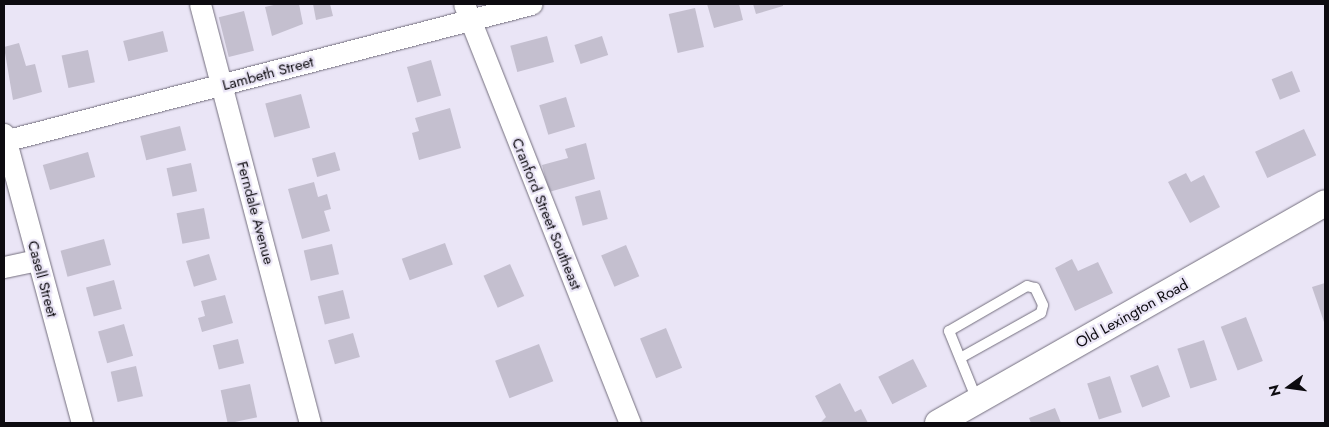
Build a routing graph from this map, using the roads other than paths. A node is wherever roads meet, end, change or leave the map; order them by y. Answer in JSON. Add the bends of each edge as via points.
{"nodes":[{"id":1,"x":200,"y":4,"type":"edge"},
{"id":2,"x":531,"y":4,"type":"edge"},
{"id":3,"x":466,"y":12,"type":"edge"},
{"id":4,"x":222,"y":86,"type":"junction"},
{"id":5,"x":4,"y":139,"type":"edge"},
{"id":6,"x":1325,"y":203,"type":"edge"},
{"id":7,"x":36,"y":260,"type":"junction"},
{"id":8,"x":4,"y":267,"type":"edge"},
{"id":9,"x":962,"y":357,"type":"junction"},
{"id":10,"x":977,"y":401,"type":"junction"},
{"id":11,"x":82,"y":423,"type":"edge"},
{"id":12,"x":310,"y":423,"type":"edge"},
{"id":13,"x":630,"y":423,"type":"edge"},
{"id":14,"x":938,"y":423,"type":"edge"}],
"edges":[{"from":1,"to":4,"type":"street","name":"Ferndale Avenue"},
{"from":2,"to":3,"type":"street","name":"Lambeth Street"},
{"from":3,"to":4,"type":"street","name":"Lambeth Street"},
{"from":3,"to":13,"type":"street","name":"Cranford Street Southeast"},
{"from":4,"to":5,"type":"street","name":"Lambeth Street"},
{"from":4,"to":12,"type":"street","name":"Ferndale Avenue"},
{"from":5,"to":7,"type":"street","name":"Casell Street"},
{"from":6,"to":10,"type":"street","name":"Old Lexington Road"},
{"from":7,"to":8,"type":"street"},
{"from":7,"to":11,"type":"street","name":"Casell Street"},
{"from":9,"to":9,"type":"lane","via":[[1041,314],[1043,305],[1035,288],[1027,286],[952,327],[950,335]]},
{"from":9,"to":10,"type":"lane"},
{"from":10,"to":14,"type":"street","name":"Old Lexington Road"}]}
